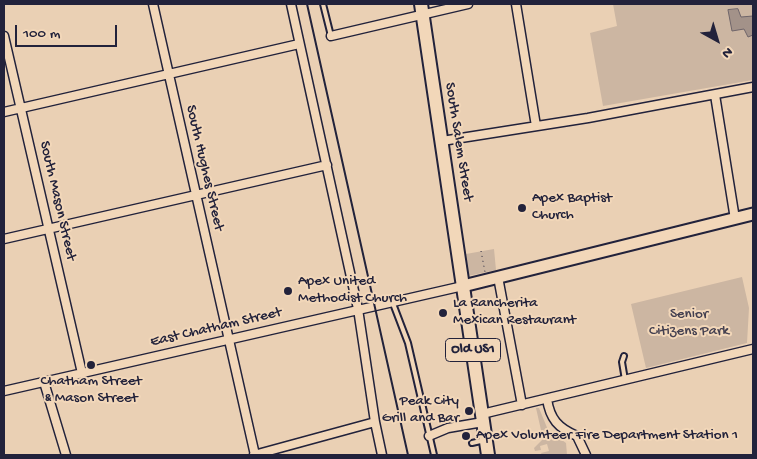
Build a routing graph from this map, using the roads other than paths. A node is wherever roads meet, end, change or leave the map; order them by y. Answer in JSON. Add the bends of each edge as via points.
{"nodes":[{"id":1,"x":153,"y":4,"type":"edge"},
{"id":2,"x":291,"y":4,"type":"edge"},
{"id":3,"x":323,"y":4,"type":"edge"},
{"id":4,"x":468,"y":4,"type":"edge"},
{"id":5,"x":516,"y":4,"type":"edge"},
{"id":6,"x":422,"y":9,"type":"edge"},
{"id":7,"x":4,"y":36,"type":"edge"},
{"id":8,"x":331,"y":36,"type":"joint"},
{"id":9,"x":299,"y":44,"type":"junction"},
{"id":10,"x":169,"y":74,"type":"junction"},
{"id":11,"x":753,"y":87,"type":"edge"},
{"id":12,"x":715,"y":95,"type":"junction"},
{"id":13,"x":21,"y":108,"type":"junction"},
{"id":14,"x":4,"y":112,"type":"edge"},
{"id":15,"x":536,"y":126,"type":"junction"},
{"id":16,"x":442,"y":141,"type":"junction"},
{"id":17,"x":326,"y":165,"type":"junction"},
{"id":18,"x":196,"y":195,"type":"junction"},
{"id":19,"x":753,"y":214,"type":"edge"},
{"id":20,"x":735,"y":219,"type":"junction"},
{"id":21,"x":49,"y":229,"type":"junction"},
{"id":22,"x":4,"y":239,"type":"edge"},
{"id":23,"x":498,"y":277,"type":"junction"},
{"id":24,"x":463,"y":286,"type":"junction"},
{"id":25,"x":392,"y":301,"type":"junction"},
{"id":26,"x":358,"y":309,"type":"junction"},
{"id":27,"x":230,"y":339,"type":"junction"},
{"id":28,"x":753,"y":349,"type":"edge"},
{"id":29,"x":624,"y":356,"type":"dead end"},
{"id":30,"x":82,"y":373,"type":"junction"},
{"id":31,"x":625,"y":380,"type":"junction"},
{"id":32,"x":44,"y":382,"type":"junction"},
{"id":33,"x":4,"y":391,"type":"edge"},
{"id":34,"x":547,"y":399,"type":"junction"},
{"id":35,"x":522,"y":404,"type":"junction"},
{"id":36,"x":482,"y":418,"type":"junction"},
{"id":37,"x":375,"y":422,"type":"junction"},
{"id":38,"x":429,"y":436,"type":"junction"},
{"id":39,"x":486,"y":440,"type":"junction"},
{"id":40,"x":472,"y":443,"type":"dead end"},
{"id":41,"x":66,"y":455,"type":"edge"},
{"id":42,"x":255,"y":455,"type":"edge"},
{"id":43,"x":382,"y":455,"type":"edge"},
{"id":44,"x":434,"y":455,"type":"edge"},
{"id":45,"x":488,"y":455,"type":"edge"},
{"id":46,"x":586,"y":455,"type":"edge"}],
"edges":[{"from":1,"to":10,"type":"street","name":"South Hughes Street"},
{"from":2,"to":9,"type":"street"},
{"from":3,"to":8,"type":"lane"},
{"from":4,"to":6,"type":"street"},
{"from":5,"to":15,"type":"street"},
{"from":6,"to":8,"type":"street"},
{"from":6,"to":16,"type":"main road","name":"South Salem Street"},
{"from":7,"to":13,"type":"street","name":"South Mason Street"},
{"from":9,"to":10,"type":"street"},
{"from":9,"to":17,"type":"street"},
{"from":10,"to":13,"type":"street"},
{"from":10,"to":18,"type":"street","name":"South Hughes Street"},
{"from":11,"to":12,"type":"street"},
{"from":12,"to":15,"type":"street"},
{"from":12,"to":20,"type":"street"},
{"from":13,"to":14,"type":"street"},
{"from":13,"to":21,"type":"street","name":"South Mason Street"},
{"from":15,"to":16,"type":"street"},
{"from":16,"to":24,"type":"main road","name":"South Salem Street"},
{"from":17,"to":18,"type":"street"},
{"from":17,"to":26,"type":"street"},
{"from":18,"to":21,"type":"street"},
{"from":18,"to":27,"type":"street","name":"South Hughes Street"},
{"from":19,"to":20,"type":"street"},
{"from":20,"to":23,"type":"street"},
{"from":21,"to":22,"type":"street"},
{"from":21,"to":30,"type":"street","name":"South Mason Street"},
{"from":23,"to":24,"type":"street"},
{"from":23,"to":35,"type":"street"},
{"from":24,"to":25,"type":"street","name":"East Chatham Street"},
{"from":24,"to":36,"type":"main road","number":"Old US1"},
{"from":25,"to":26,"type":"street","name":"East Chatham Street"},
{"from":25,"to":38,"type":"lane","via":[[408,343]]},
{"from":26,"to":27,"type":"street","name":"East Chatham Street"},
{"from":26,"to":37,"type":"street"},
{"from":27,"to":30,"type":"street","name":"East Chatham Street"},
{"from":27,"to":42,"type":"street","name":"South Hughes Street"},
{"from":28,"to":31,"type":"street"},
{"from":29,"to":31,"type":"lane"},
{"from":30,"to":32,"type":"street","name":"East Chatham Street"},
{"from":31,"to":34,"type":"street"},
{"from":32,"to":33,"type":"street","name":"East Chatham Street"},
{"from":32,"to":41,"type":"street"},
{"from":34,"to":35,"type":"street"},
{"from":34,"to":46,"type":"street","via":[[554,421],[562,430],[577,436]]},
{"from":35,"to":36,"type":"street"},
{"from":36,"to":38,"type":"street"},
{"from":36,"to":39,"type":"main road","number":"Old US1"},
{"from":37,"to":42,"type":"street"},
{"from":37,"to":43,"type":"street"},
{"from":38,"to":44,"type":"lane"},
{"from":39,"to":40,"type":"lane"},
{"from":39,"to":45,"type":"main road","number":"Old US1"}]}
